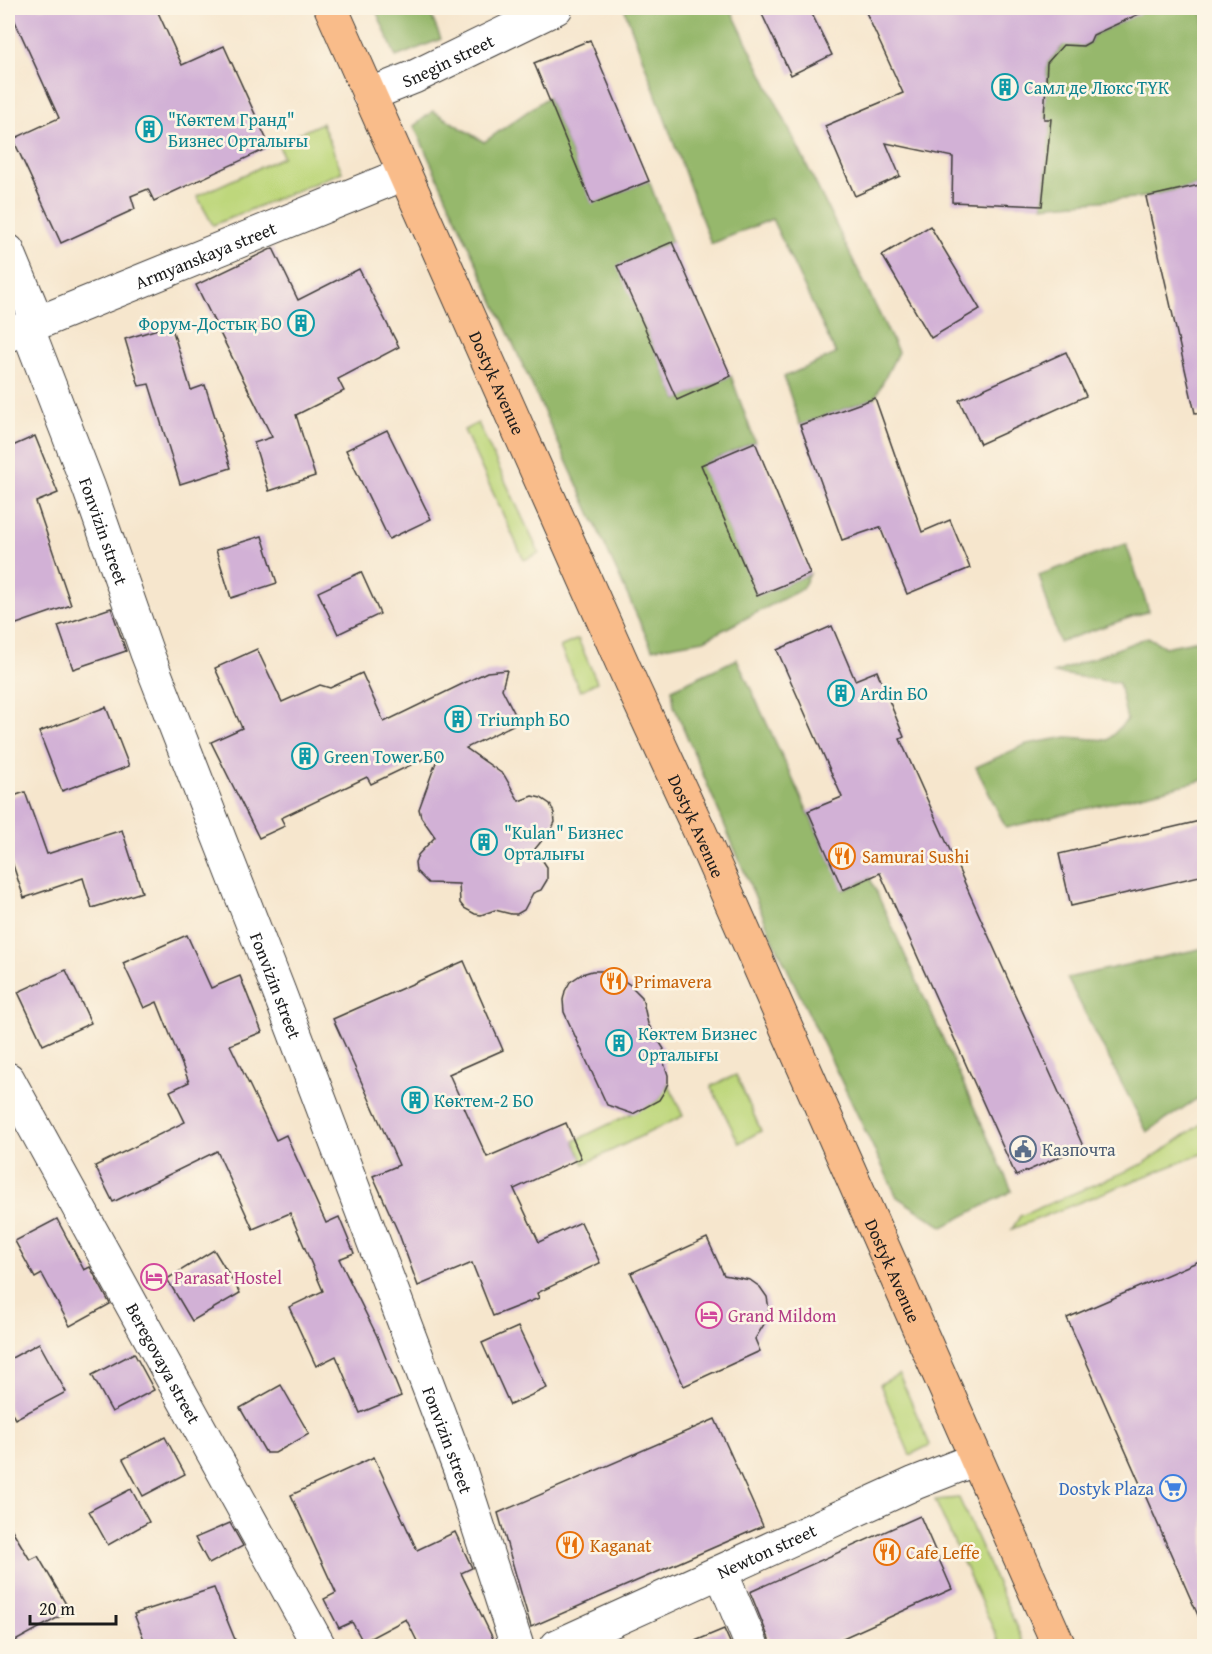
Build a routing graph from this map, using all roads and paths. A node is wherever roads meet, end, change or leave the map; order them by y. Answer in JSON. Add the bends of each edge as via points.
{"nodes":[{"id":1,"x":331,"y":8,"type":"edge"},
{"id":2,"x":556,"y":8,"type":"edge"},
{"id":3,"x":369,"y":95,"type":"junction"},
{"id":4,"x":404,"y":174,"type":"junction"},
{"id":5,"x":8,"y":251,"type":"edge"},
{"id":6,"x":24,"y":328,"type":"edge"},
{"id":7,"x":8,"y":1079,"type":"edge"},
{"id":8,"x":976,"y":1459,"type":"junction"},
{"id":9,"x":721,"y":1572,"type":"junction"},
{"id":10,"x":319,"y":1647,"type":"edge"},
{"id":11,"x":517,"y":1647,"type":"edge"},
{"id":12,"x":557,"y":1647,"type":"edge"},
{"id":13,"x":752,"y":1647,"type":"edge"},
{"id":14,"x":1059,"y":1647,"type":"edge"}],
"edges":[{"from":1,"to":3,"type":"main road","name":"Dostyk Avenue"},
{"from":2,"to":3,"type":"street","name":"Snegin street"},
{"from":3,"to":4,"type":"main road","name":"Dostyk Avenue"},
{"from":4,"to":6,"type":"street","name":"Armyanskaya street"},
{"from":4,"to":8,"type":"main road","name":"Dostyk Avenue"},
{"from":5,"to":6,"type":"street","name":"Fonvizin street"},
{"from":6,"to":11,"type":"street","name":"Fonvizin street","via":[[89,488],[147,653],[460,1470]]},
{"from":7,"to":10,"type":"street","name":"Beregovaya street"},
{"from":8,"to":9,"type":"street","name":"Newton street"},
{"from":8,"to":14,"type":"main road","name":"Dostyk Avenue"},
{"from":9,"to":12,"type":"street","name":"Newton street"},
{"from":9,"to":13,"type":"street"}]}
